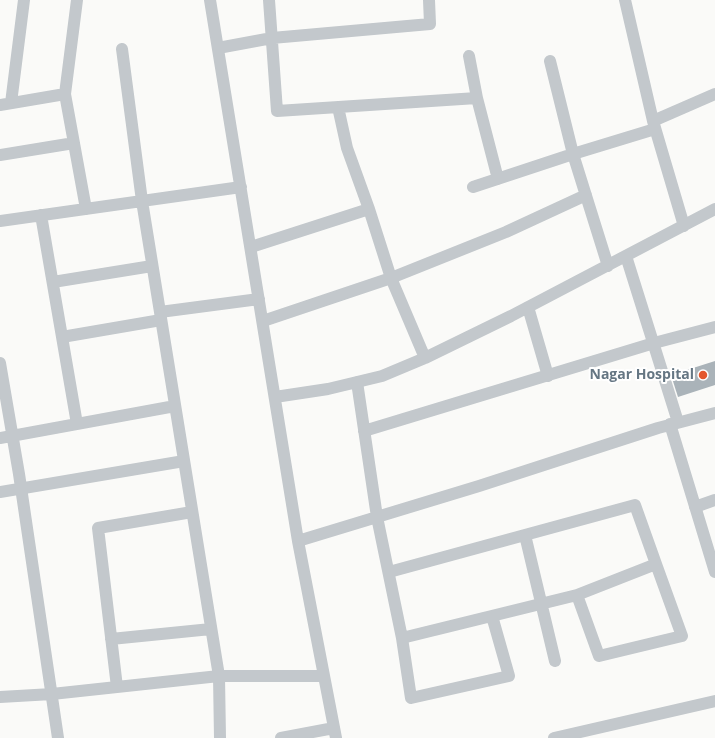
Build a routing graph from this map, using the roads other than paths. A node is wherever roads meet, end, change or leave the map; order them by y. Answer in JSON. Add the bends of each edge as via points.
{"nodes":[{"id":1,"x":24,"y":0,"type":"edge"},
{"id":2,"x":77,"y":0,"type":"edge"},
{"id":3,"x":210,"y":0,"type":"edge"},
{"id":4,"x":269,"y":0,"type":"edge"},
{"id":5,"x":429,"y":0,"type":"edge"},
{"id":6,"x":625,"y":0,"type":"edge"},
{"id":7,"x":272,"y":38,"type":"junction"},
{"id":8,"x":218,"y":48,"type":"junction"},
{"id":9,"x":122,"y":49,"type":"dead end"},
{"id":10,"x":469,"y":56,"type":"dead end"},
{"id":11,"x":550,"y":61,"type":"dead end"},
{"id":12,"x":65,"y":94,"type":"junction"},
{"id":13,"x":715,"y":94,"type":"edge"},
{"id":14,"x":477,"y":98,"type":"junction"},
{"id":15,"x":5,"y":104,"type":"edge"},
{"id":16,"x":338,"y":107,"type":"junction"},
{"id":17,"x":654,"y":125,"type":"junction"},
{"id":18,"x":74,"y":143,"type":"junction"},
{"id":19,"x":573,"y":154,"type":"junction"},
{"id":20,"x":0,"y":156,"type":"edge"},
{"id":21,"x":498,"y":179,"type":"junction"},
{"id":22,"x":241,"y":187,"type":"junction"},
{"id":23,"x":473,"y":187,"type":"dead end"},
{"id":24,"x":586,"y":195,"type":"junction"},
{"id":25,"x":142,"y":201,"type":"junction"},
{"id":26,"x":86,"y":209,"type":"junction"},
{"id":27,"x":369,"y":209,"type":"junction"},
{"id":28,"x":714,"y":213,"type":"edge"},
{"id":29,"x":41,"y":215,"type":"junction"},
{"id":30,"x":0,"y":221,"type":"edge"},
{"id":31,"x":684,"y":226,"type":"junction"},
{"id":32,"x":251,"y":247,"type":"junction"},
{"id":33,"x":626,"y":256,"type":"junction"},
{"id":34,"x":152,"y":266,"type":"junction"},
{"id":35,"x":608,"y":266,"type":"junction"},
{"id":36,"x":391,"y":278,"type":"junction"},
{"id":37,"x":53,"y":282,"type":"junction"},
{"id":38,"x":260,"y":299,"type":"junction"},
{"id":39,"x":528,"y":307,"type":"junction"},
{"id":40,"x":160,"y":316,"type":"junction"},
{"id":41,"x":263,"y":321,"type":"junction"},
{"id":42,"x":715,"y":326,"type":"edge"},
{"id":43,"x":62,"y":336,"type":"junction"},
{"id":44,"x":654,"y":343,"type":"junction"},
{"id":45,"x":425,"y":358,"type":"junction"},
{"id":46,"x":0,"y":363,"type":"edge"},
{"id":47,"x":548,"y":376,"type":"junction"},
{"id":48,"x":356,"y":382,"type":"junction"},
{"id":49,"x":275,"y":397,"type":"junction"},
{"id":50,"x":175,"y":406,"type":"junction"},
{"id":51,"x":715,"y":412,"type":"edge"},
{"id":52,"x":674,"y":423,"type":"junction"},
{"id":53,"x":78,"y":424,"type":"junction"},
{"id":54,"x":364,"y":431,"type":"junction"},
{"id":55,"x":12,"y":436,"type":"junction"},
{"id":56,"x":0,"y":438,"type":"edge"},
{"id":57,"x":184,"y":461,"type":"junction"},
{"id":58,"x":21,"y":488,"type":"junction"},
{"id":59,"x":0,"y":492,"type":"edge"},
{"id":60,"x":715,"y":500,"type":"edge"},
{"id":61,"x":695,"y":507,"type":"junction"},
{"id":62,"x":192,"y":512,"type":"junction"},
{"id":63,"x":377,"y":517,"type":"junction"},
{"id":64,"x":525,"y":535,"type":"junction"},
{"id":65,"x":298,"y":541,"type":"junction"},
{"id":66,"x":711,"y":547,"type":"edge"},
{"id":67,"x":656,"y":564,"type":"junction"},
{"id":68,"x":389,"y":572,"type":"junction"},
{"id":69,"x":715,"y":572,"type":"edge"},
{"id":70,"x":577,"y":595,"type":"junction"},
{"id":71,"x":542,"y":604,"type":"junction"},
{"id":72,"x":492,"y":616,"type":"junction"},
{"id":73,"x":211,"y":629,"type":"junction"},
{"id":74,"x":402,"y":638,"type":"junction"},
{"id":75,"x":111,"y":639,"type":"junction"},
{"id":76,"x":555,"y":661,"type":"dead end"},
{"id":77,"x":219,"y":676,"type":"junction"},
{"id":78,"x":324,"y":676,"type":"junction"},
{"id":79,"x":117,"y":687,"type":"junction"},
{"id":80,"x":52,"y":694,"type":"junction"},
{"id":81,"x":0,"y":696,"type":"edge"},
{"id":82,"x":715,"y":701,"type":"edge"},
{"id":83,"x":335,"y":733,"type":"edge"},
{"id":84,"x":310,"y":735,"type":"edge"},
{"id":85,"x":58,"y":738,"type":"edge"},
{"id":86,"x":220,"y":738,"type":"edge"},
{"id":87,"x":281,"y":738,"type":"edge"},
{"id":88,"x":554,"y":738,"type":"edge"}],
"edges":[{"from":1,"to":15,"type":"street"},
{"from":2,"to":12,"type":"street"},
{"from":3,"to":8,"type":"street"},
{"from":4,"to":7,"type":"street"},
{"from":5,"to":7,"type":"street","via":[[430,24]]},
{"from":6,"to":17,"type":"street"},
{"from":7,"to":8,"type":"street"},
{"from":7,"to":16,"type":"street","via":[[277,111]]},
{"from":8,"to":22,"type":"street"},
{"from":9,"to":25,"type":"street"},
{"from":10,"to":14,"type":"street"},
{"from":11,"to":19,"type":"street"},
{"from":12,"to":15,"type":"street"},
{"from":12,"to":18,"type":"street"},
{"from":13,"to":17,"type":"street"},
{"from":14,"to":16,"type":"street"},
{"from":14,"to":21,"type":"street"},
{"from":16,"to":27,"type":"street","via":[[347,148]]},
{"from":17,"to":19,"type":"street"},
{"from":17,"to":31,"type":"street"},
{"from":18,"to":20,"type":"street"},
{"from":18,"to":26,"type":"street"},
{"from":19,"to":21,"type":"street"},
{"from":19,"to":24,"type":"street"},
{"from":21,"to":23,"type":"street"},
{"from":22,"to":25,"type":"street"},
{"from":22,"to":32,"type":"street"},
{"from":24,"to":35,"type":"street"},
{"from":24,"to":36,"type":"street","via":[[506,232]]},
{"from":25,"to":26,"type":"street"},
{"from":25,"to":34,"type":"street"},
{"from":26,"to":29,"type":"street"},
{"from":27,"to":32,"type":"street"},
{"from":27,"to":36,"type":"street"},
{"from":28,"to":31,"type":"street"},
{"from":29,"to":30,"type":"street"},
{"from":29,"to":37,"type":"street"},
{"from":31,"to":33,"type":"street"},
{"from":32,"to":38,"type":"street"},
{"from":33,"to":35,"type":"street"},
{"from":33,"to":44,"type":"street"},
{"from":34,"to":37,"type":"street"},
{"from":34,"to":40,"type":"street"},
{"from":35,"to":39,"type":"street"},
{"from":36,"to":41,"type":"street"},
{"from":36,"to":45,"type":"street"},
{"from":37,"to":43,"type":"street"},
{"from":38,"to":40,"type":"street"},
{"from":38,"to":41,"type":"street"},
{"from":39,"to":45,"type":"street"},
{"from":39,"to":47,"type":"street"},
{"from":40,"to":43,"type":"street"},
{"from":40,"to":50,"type":"street"},
{"from":41,"to":49,"type":"street"},
{"from":42,"to":44,"type":"street"},
{"from":43,"to":53,"type":"street"},
{"from":44,"to":47,"type":"street"},
{"from":44,"to":52,"type":"street"},
{"from":45,"to":48,"type":"street","via":[[382,376]]},
{"from":46,"to":55,"type":"street"},
{"from":47,"to":54,"type":"street"},
{"from":48,"to":49,"type":"street"},
{"from":48,"to":54,"type":"street"},
{"from":49,"to":65,"type":"street"},
{"from":50,"to":53,"type":"street"},
{"from":50,"to":57,"type":"street"},
{"from":51,"to":52,"type":"street"},
{"from":52,"to":61,"type":"street"},
{"from":52,"to":63,"type":"street"},
{"from":53,"to":55,"type":"street"},
{"from":54,"to":63,"type":"street"},
{"from":55,"to":56,"type":"street"},
{"from":55,"to":58,"type":"street"},
{"from":57,"to":58,"type":"street"},
{"from":57,"to":62,"type":"street"},
{"from":58,"to":59,"type":"street"},
{"from":58,"to":80,"type":"street"},
{"from":60,"to":61,"type":"street"},
{"from":61,"to":66,"type":"street"},
{"from":62,"to":73,"type":"street"},
{"from":62,"to":75,"type":"street","via":[[98,528]]},
{"from":63,"to":65,"type":"street"},
{"from":63,"to":68,"type":"street"},
{"from":64,"to":67,"type":"street","via":[[634,505]]},
{"from":64,"to":68,"type":"street"},
{"from":64,"to":71,"type":"street"},
{"from":65,"to":78,"type":"street"},
{"from":66,"to":69,"type":"street"},
{"from":67,"to":70,"type":"street"},
{"from":67,"to":70,"type":"street","via":[[682,636],[599,656]]},
{"from":68,"to":74,"type":"street"},
{"from":70,"to":71,"type":"street"},
{"from":71,"to":72,"type":"street"},
{"from":71,"to":76,"type":"street"},
{"from":72,"to":74,"type":"street"},
{"from":72,"to":74,"type":"street","via":[[509,676],[411,698]]},
{"from":73,"to":75,"type":"street"},
{"from":73,"to":77,"type":"street"},
{"from":75,"to":79,"type":"street"},
{"from":77,"to":78,"type":"street"},
{"from":77,"to":79,"type":"street"},
{"from":77,"to":86,"type":"street"},
{"from":78,"to":83,"type":"street"},
{"from":79,"to":80,"type":"street"},
{"from":80,"to":81,"type":"street"},
{"from":80,"to":85,"type":"street"},
{"from":82,"to":88,"type":"street"},
{"from":83,"to":84,"type":"street"},
{"from":84,"to":87,"type":"street"}]}
